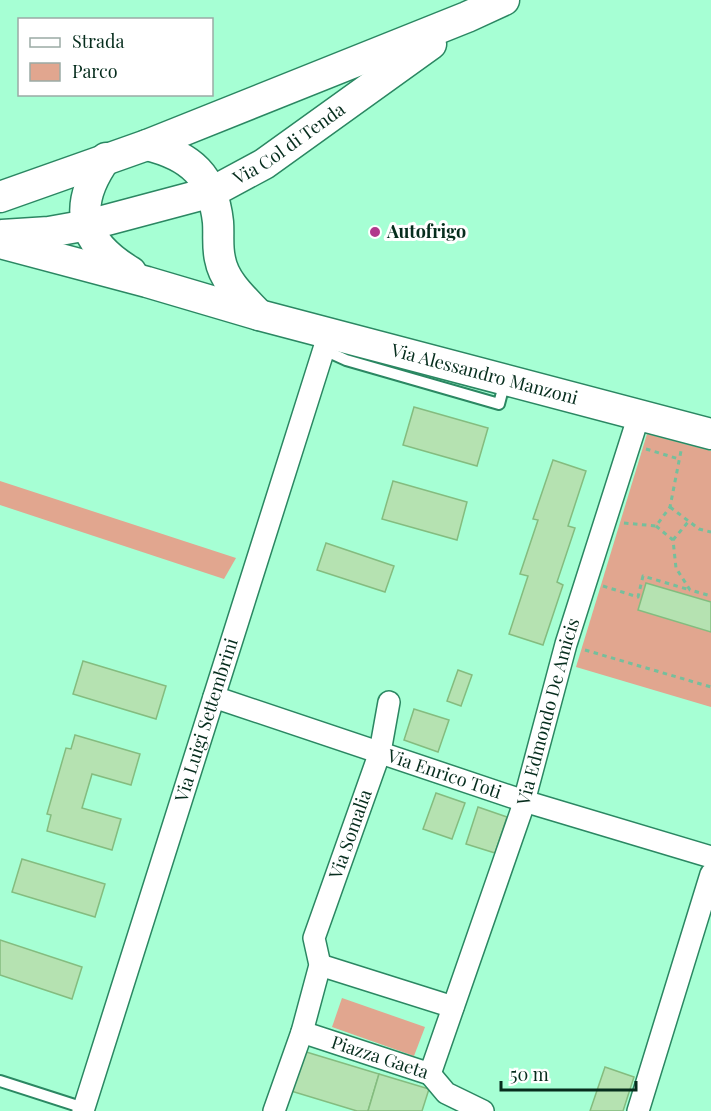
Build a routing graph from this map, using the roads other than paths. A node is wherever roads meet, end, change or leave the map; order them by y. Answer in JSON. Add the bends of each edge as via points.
{"nodes":[{"id":1,"x":504,"y":0,"type":"edge"},
{"id":2,"x":467,"y":17,"type":"junction"},
{"id":3,"x":147,"y":145,"type":"junction"},
{"id":4,"x":106,"y":158,"type":"junction"},
{"id":5,"x":212,"y":192,"type":"junction"},
{"id":6,"x":0,"y":197,"type":"edge"},
{"id":7,"x":88,"y":225,"type":"junction"},
{"id":8,"x":0,"y":235,"type":"edge"},
{"id":9,"x":0,"y":243,"type":"edge"},
{"id":10,"x":147,"y":282,"type":"junction"},
{"id":11,"x":259,"y":315,"type":"junction"},
{"id":12,"x":327,"y":341,"type":"junction"},
{"id":13,"x":639,"y":416,"type":"junction"},
{"id":14,"x":699,"y":431,"type":"edge"},
{"id":15,"x":214,"y":698,"type":"junction"},
{"id":16,"x":389,"y":702,"type":"dead end"},
{"id":17,"x":380,"y":752,"type":"junction"},
{"id":18,"x":524,"y":801,"type":"junction"},
{"id":19,"x":711,"y":858,"type":"edge"},
{"id":20,"x":711,"y":874,"type":"edge"},
{"id":21,"x":320,"y":965,"type":"junction"},
{"id":22,"x":453,"y":1007,"type":"junction"},
{"id":23,"x":302,"y":1032,"type":"junction"},
{"id":24,"x":430,"y":1074,"type":"junction"},
{"id":25,"x":0,"y":1082,"type":"edge"},
{"id":26,"x":87,"y":1110,"type":"edge"},
{"id":27,"x":474,"y":1110,"type":"edge"},
{"id":28,"x":274,"y":1111,"type":"edge"},
{"id":29,"x":638,"y":1111,"type":"edge"}],
"edges":[{"from":1,"to":2,"type":"main road","name":"Via Col di Tenda"},
{"from":2,"to":3,"type":"main road","name":"Via Col di Tenda"},
{"from":2,"to":5,"type":"main road","name":"Via Col di Tenda","via":[[264,164]]},
{"from":3,"to":4,"type":"main road","name":"Via Col di Tenda"},
{"from":3,"to":5,"type":"main road","via":[[184,159],[202,175]]},
{"from":4,"to":6,"type":"main road","name":"Via Col di Tenda"},
{"from":4,"to":7,"type":"main road","via":[[86,196]]},
{"from":5,"to":7,"type":"main road","name":"Via Col di Tenda"},
{"from":5,"to":11,"type":"main road","via":[[220,260],[228,280]]},
{"from":7,"to":8,"type":"main road","name":"Via Col di Tenda"},
{"from":7,"to":10,"type":"main road","via":[[96,245],[111,260]]},
{"from":9,"to":10,"type":"main road","name":"Via Alessandro Manzoni"},
{"from":10,"to":11,"type":"main road","name":"Via Alessandro Manzoni"},
{"from":11,"to":12,"type":"main road","name":"Via Alessandro Manzoni"},
{"from":12,"to":13,"type":"main road","name":"Via Alessandro Manzoni","via":[[506,380]]},
{"from":12,"to":15,"type":"street","name":"Via Luigi Settembrini"},
{"from":13,"to":14,"type":"main road","name":"Via Alessandro Manzoni"},
{"from":13,"to":18,"type":"street","name":"Via Edmondo De Amicis","via":[[566,644]]},
{"from":15,"to":17,"type":"street","name":"Via Enrico Toti"},
{"from":15,"to":26,"type":"street","name":"Via Luigi Settembrini"},
{"from":16,"to":17,"type":"street","name":"Via Somalia"},
{"from":17,"to":18,"type":"street","name":"Via Enrico Toti"},
{"from":17,"to":21,"type":"street","name":"Via Somalia","via":[[314,938]]},
{"from":18,"to":19,"type":"street","name":"Via Enrico Toti"},
{"from":18,"to":22,"type":"street","name":"Via Edmondo De Amicis"},
{"from":20,"to":29,"type":"street"},
{"from":21,"to":22,"type":"street"},
{"from":21,"to":23,"type":"street"},
{"from":22,"to":24,"type":"street","name":"Piazza Gaeta"},
{"from":23,"to":24,"type":"street","name":"Piazza Gaeta"},
{"from":23,"to":28,"type":"street"},
{"from":24,"to":27,"type":"street","via":[[446,1093]]},
{"from":25,"to":26,"type":"lane"}]}
